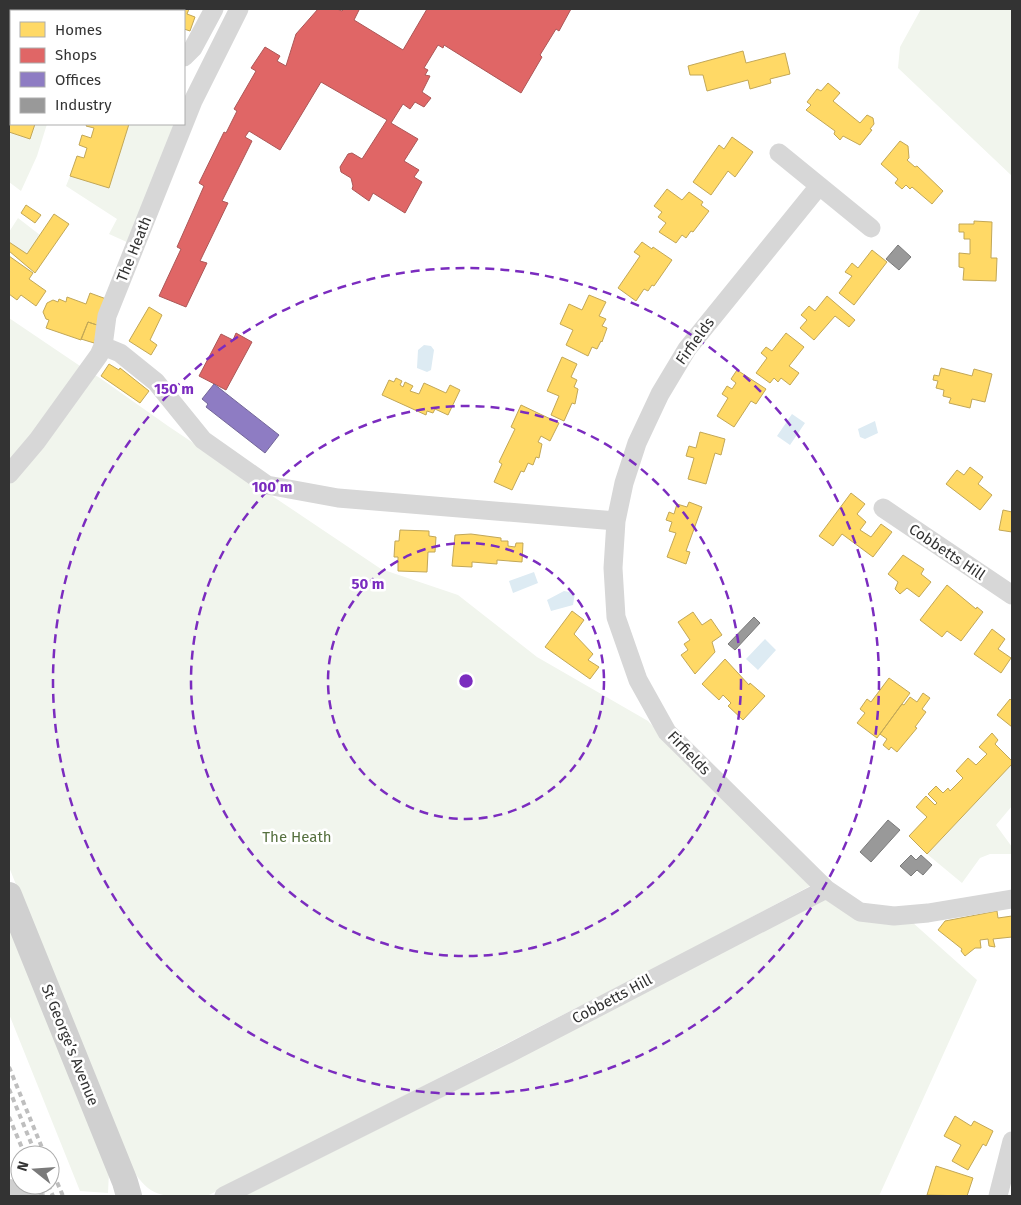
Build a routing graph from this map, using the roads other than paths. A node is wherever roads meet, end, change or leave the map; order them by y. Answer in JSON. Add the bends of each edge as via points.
{"nodes":[{"id":1,"x":214,"y":9,"type":"edge"},
{"id":2,"x":239,"y":9,"type":"edge"},
{"id":3,"x":185,"y":56,"type":"edge"},
{"id":4,"x":185,"y":121,"type":"edge"},
{"id":5,"x":183,"y":125,"type":"edge"},
{"id":6,"x":779,"y":154,"type":"dead end"},
{"id":7,"x":819,"y":186,"type":"junction"},
{"id":8,"x":871,"y":228,"type":"dead end"},
{"id":9,"x":103,"y":346,"type":"junction"},
{"id":10,"x":9,"y":474,"type":"edge"},
{"id":11,"x":883,"y":508,"type":"dead end"},
{"id":12,"x":616,"y":521,"type":"junction"},
{"id":13,"x":1012,"y":596,"type":"edge"},
{"id":14,"x":826,"y":889,"type":"junction"},
{"id":15,"x":9,"y":895,"type":"edge"},
{"id":16,"x":1012,"y":899,"type":"edge"},
{"id":17,"x":1012,"y":1141,"type":"edge"},
{"id":18,"x":129,"y":1196,"type":"edge"},
{"id":19,"x":224,"y":1196,"type":"edge"},
{"id":20,"x":998,"y":1196,"type":"edge"}],
"edges":[{"from":1,"to":3,"type":"street","via":[[193,48]]},
{"from":2,"to":4,"type":"street","name":"The Heath"},
{"from":5,"to":9,"type":"street","name":"The Heath","via":[[107,316]]},
{"from":6,"to":7,"type":"street"},
{"from":7,"to":8,"type":"street"},
{"from":7,"to":12,"type":"street","name":"Firfields","via":[[687,349],[660,394],[637,443]]},
{"from":9,"to":10,"type":"street","name":"The Heath","via":[[37,441]]},
{"from":9,"to":12,"type":"street","via":[[120,352],[156,382],[202,440],[267,485],[338,498]]},
{"from":11,"to":13,"type":"street","name":"Cobbetts Hill"},
{"from":12,"to":14,"type":"street","name":"Firfields","via":[[613,568],[616,617],[638,680],[667,732]]},
{"from":14,"to":16,"type":"street","via":[[860,912],[894,916]]},
{"from":14,"to":19,"type":"street","name":"Cobbetts Hill","via":[[508,1054]]},
{"from":15,"to":18,"type":"main road","name":"St George’s Avenue"},
{"from":17,"to":20,"type":"street"}]}
